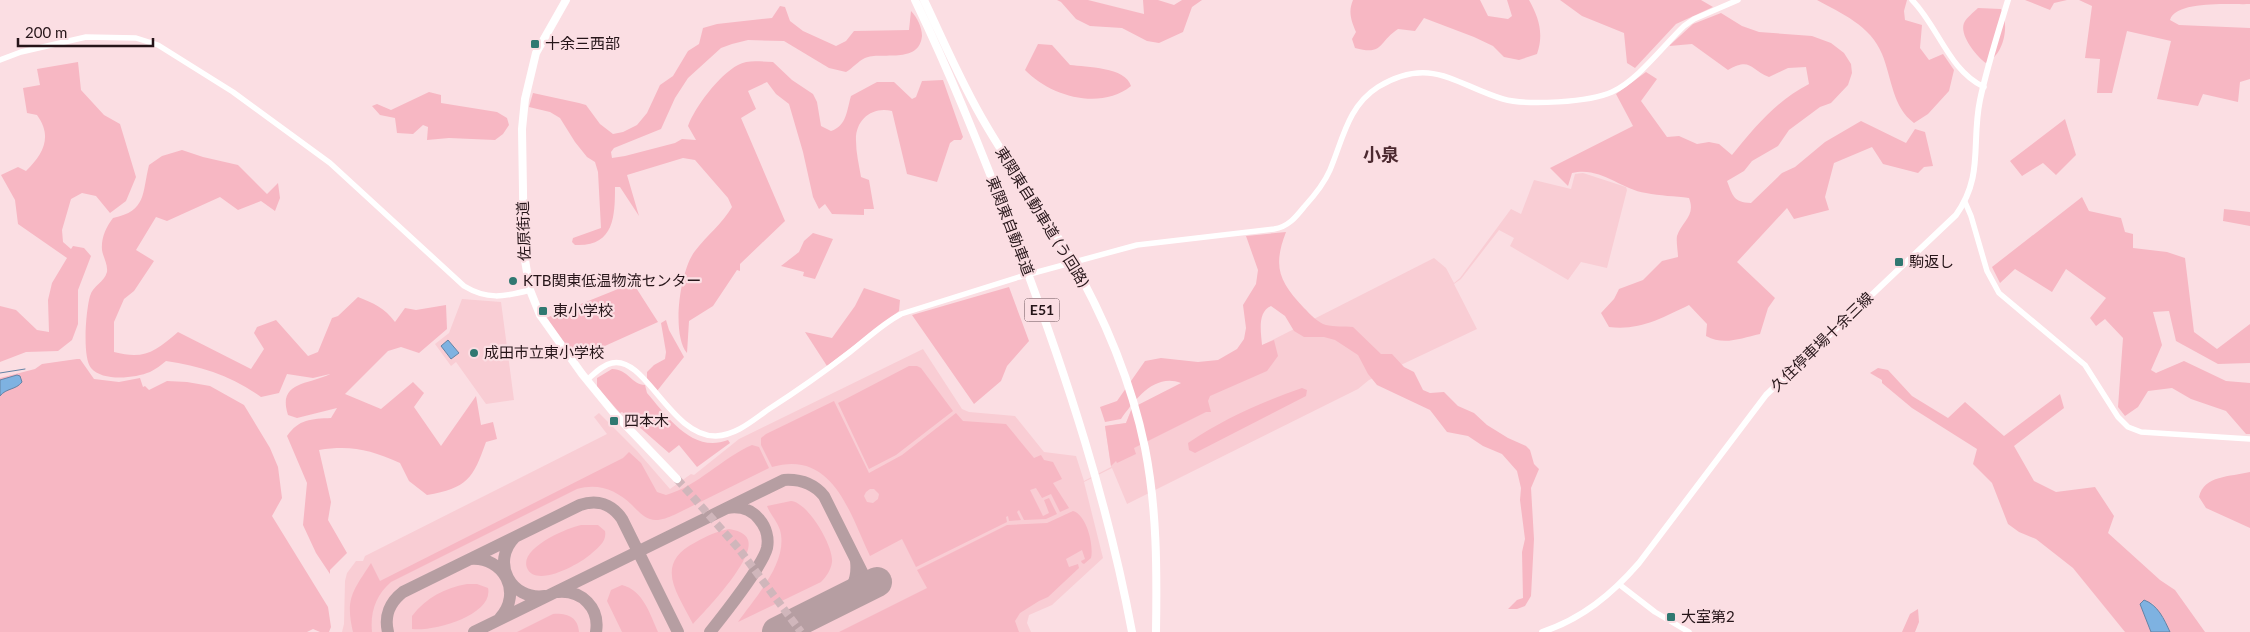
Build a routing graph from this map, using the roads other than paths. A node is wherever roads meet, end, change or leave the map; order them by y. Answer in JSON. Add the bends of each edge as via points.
{"nodes":[{"id":1,"x":566,"y":0,"type":"edge"},
{"id":2,"x":915,"y":0,"type":"edge"},
{"id":3,"x":924,"y":0,"type":"edge"},
{"id":4,"x":1738,"y":0,"type":"edge"},
{"id":5,"x":1912,"y":0,"type":"edge"},
{"id":6,"x":2008,"y":0,"type":"edge"},
{"id":7,"x":0,"y":60,"type":"edge"},
{"id":8,"x":1984,"y":87,"type":"junction"},
{"id":9,"x":1965,"y":202,"type":"junction"},
{"id":10,"x":530,"y":290,"type":"junction"},
{"id":11,"x":587,"y":380,"type":"junction"},
{"id":12,"x":2250,"y":439,"type":"edge"},
{"id":13,"x":677,"y":479,"type":"tunnel mouth"},
{"id":14,"x":1620,"y":585,"type":"junction"},
{"id":15,"x":1132,"y":632,"type":"edge"},
{"id":16,"x":1156,"y":632,"type":"edge"},
{"id":17,"x":1542,"y":632,"type":"edge"},
{"id":18,"x":1689,"y":632,"type":"edge"}],
"edges":[{"from":1,"to":10,"type":"highway","name":"佐原街道","via":[[536,53],[524,100],[524,254]]},
{"from":2,"to":15,"type":"highway","name":"東関東自動車道","number":"E51","via":[[979,144],[1065,378],[1101,497]]},
{"from":3,"to":16,"type":"highway","name":"東関東自動車道 (う回路)","via":[[986,125],[1072,262],[1109,337],[1125,379],[1145,448],[1151,484],[1156,556]]},
{"from":4,"to":11,"type":"street","via":[[1694,19],[1624,84],[1593,99],[1512,101],[1441,74],[1415,74],[1389,81],[1371,92],[1356,108],[1347,121],[1322,183],[1285,226],[1147,243],[1044,270],[901,314],[812,380],[743,428],[729,434],[710,436],[689,428],[625,364],[610,363]]},
{"from":5,"to":8,"type":"street","via":[[1962,72]]},
{"from":6,"to":8,"type":"main road","name":"久住停車場十余三線"},
{"from":7,"to":10,"type":"street","via":[[86,37],[136,38],[158,45],[234,92],[330,163],[464,286],[493,298]]},
{"from":8,"to":9,"type":"main road","name":"久住停車場十余三線","via":[[1978,111],[1974,176]]},
{"from":9,"to":12,"type":"street","via":[[1987,271],[1999,293],[2085,365],[2118,417],[2128,427],[2141,432]]},
{"from":9,"to":14,"type":"main road","name":"久住停車場十余三線","via":[[1938,233],[1766,395]]},
{"from":10,"to":11,"type":"highway","name":"佐原街道","via":[[540,315]]},
{"from":11,"to":13,"type":"highway","name":"佐原街道"},
{"from":14,"to":17,"type":"main road","name":"久住停車場十余三線","via":[[1582,614]]},
{"from":14,"to":18,"type":"street","via":[[1655,612]]}]}
